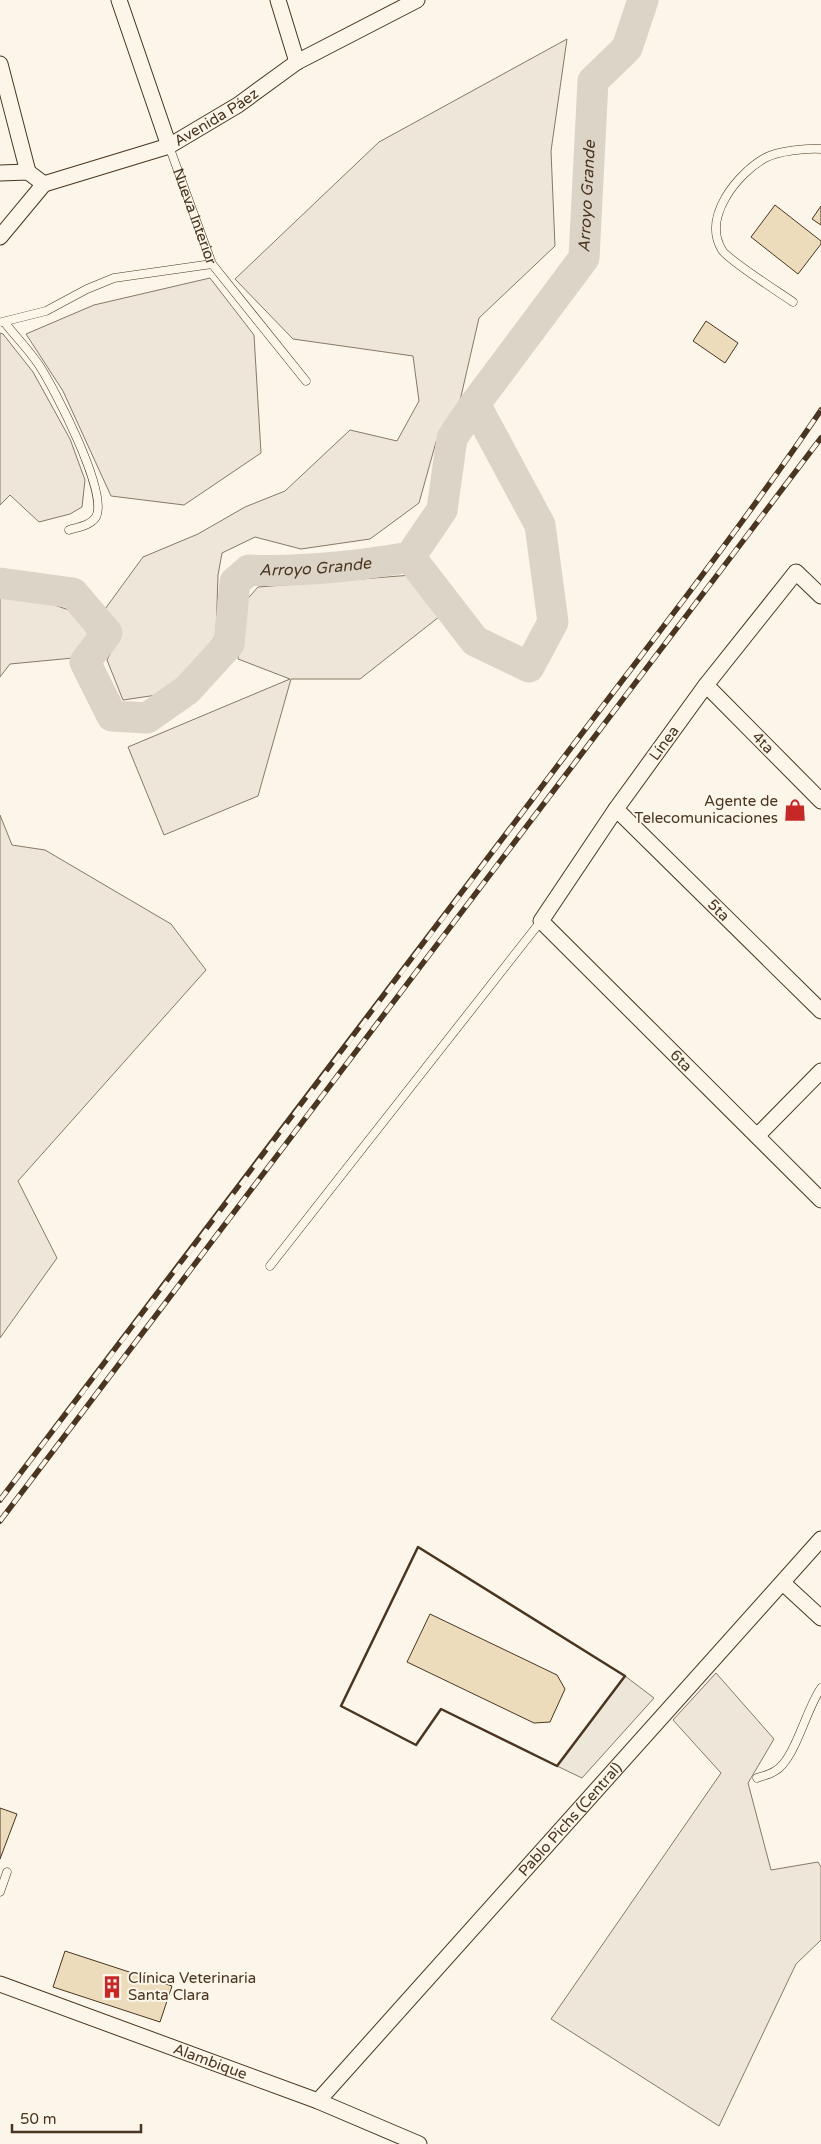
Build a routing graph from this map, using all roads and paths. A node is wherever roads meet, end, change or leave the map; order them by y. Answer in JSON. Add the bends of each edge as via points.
{"nodes":[{"id":1,"x":119,"y":0,"type":"edge"},
{"id":2,"x":278,"y":0,"type":"edge"},
{"id":3,"x":417,"y":0,"type":"edge"},
{"id":4,"x":297,"y":62,"type":"junction"},
{"id":5,"x":0,"y":64,"type":"edge"},
{"id":6,"x":169,"y":146,"type":"junction"},
{"id":7,"x":821,"y":149,"type":"edge"},
{"id":8,"x":28,"y":172,"type":"junction"},
{"id":9,"x":0,"y":174,"type":"edge"},
{"id":10,"x":44,"y":184,"type":"junction"},
{"id":11,"x":0,"y":237,"type":"edge"},
{"id":12,"x":212,"y":264,"type":"junction"},
{"id":13,"x":793,"y":302,"type":"dead end"},
{"id":14,"x":2,"y":323,"type":"edge"},
{"id":15,"x":306,"y":381,"type":"dead end"},
{"id":16,"x":69,"y":530,"type":"dead end"},
{"id":17,"x":821,"y":596,"type":"edge"},
{"id":18,"x":706,"y":685,"type":"junction"},
{"id":19,"x":821,"y":801,"type":"edge"},
{"id":20,"x":616,"y":809,"type":"junction"},
{"id":21,"x":542,"y":921,"type":"junction"},
{"id":22,"x":821,"y":1011,"type":"edge"},
{"id":23,"x":821,"y":1071,"type":"edge"},
{"id":24,"x":757,"y":1136,"type":"junction"},
{"id":25,"x":821,"y":1200,"type":"edge"},
{"id":26,"x":270,"y":1266,"type":"dead end"},
{"id":27,"x":821,"y":1539,"type":"edge"},
{"id":28,"x":783,"y":1583,"type":"junction"},
{"id":29,"x":821,"y":1618,"type":"edge"},
{"id":30,"x":821,"y":1688,"type":"edge"},
{"id":31,"x":757,"y":1778,"type":"dead end"},
{"id":32,"x":8,"y":1872,"type":"dead end"},
{"id":33,"x":0,"y":1892,"type":"edge"},
{"id":34,"x":0,"y":1984,"type":"edge"},
{"id":35,"x":318,"y":2101,"type":"junction"},
{"id":36,"x":419,"y":2144,"type":"edge"}],
"edges":[{"from":1,"to":6,"type":"street","name":"Nueva Interior"},
{"from":2,"to":4,"type":"street"},
{"from":3,"to":4,"type":"street","name":"Avenida Páez"},
{"from":4,"to":6,"type":"street","name":"Avenida Páez","via":[[238,105]]},
{"from":5,"to":8,"type":"street"},
{"from":6,"to":10,"type":"street","name":"Avenida Páez"},
{"from":6,"to":12,"type":"lane","name":"Nueva Interior"},
{"from":7,"to":13,"type":"lane","via":[[805,148],[766,158],[735,182],[721,206],[715,236],[723,252]]},
{"from":8,"to":9,"type":"street"},
{"from":8,"to":10,"type":"street"},
{"from":10,"to":11,"type":"street"},
{"from":12,"to":14,"type":"lane","via":[[114,278],[46,311]]},
{"from":12,"to":15,"type":"lane","name":"Nueva Interior"},
{"from":14,"to":16,"type":"lane","via":[[38,364],[65,412],[89,466],[99,504],[96,516],[89,524]]},
{"from":17,"to":18,"type":"street","name":"Línea","via":[[796,572]]},
{"from":18,"to":19,"type":"street","name":"4ta"},
{"from":18,"to":20,"type":"street","name":"Línea"},
{"from":20,"to":21,"type":"street","name":"Línea"},
{"from":20,"to":22,"type":"street","name":"5ta"},
{"from":21,"to":24,"type":"street","name":"6ta"},
{"from":21,"to":26,"type":"lane"},
{"from":23,"to":24,"type":"street"},
{"from":24,"to":25,"type":"street","name":"6ta"},
{"from":27,"to":28,"type":"street","name":"Pablo Pichs (Central)"},
{"from":28,"to":29,"type":"street"},
{"from":28,"to":35,"type":"street","name":"Pablo Pichs (Central)"},
{"from":30,"to":31,"type":"lane","via":[[813,1698],[786,1761],[776,1771]]},
{"from":32,"to":33,"type":"lane"},
{"from":34,"to":35,"type":"street","name":"Alambique"},
{"from":35,"to":36,"type":"street","name":"Alambique"}]}
